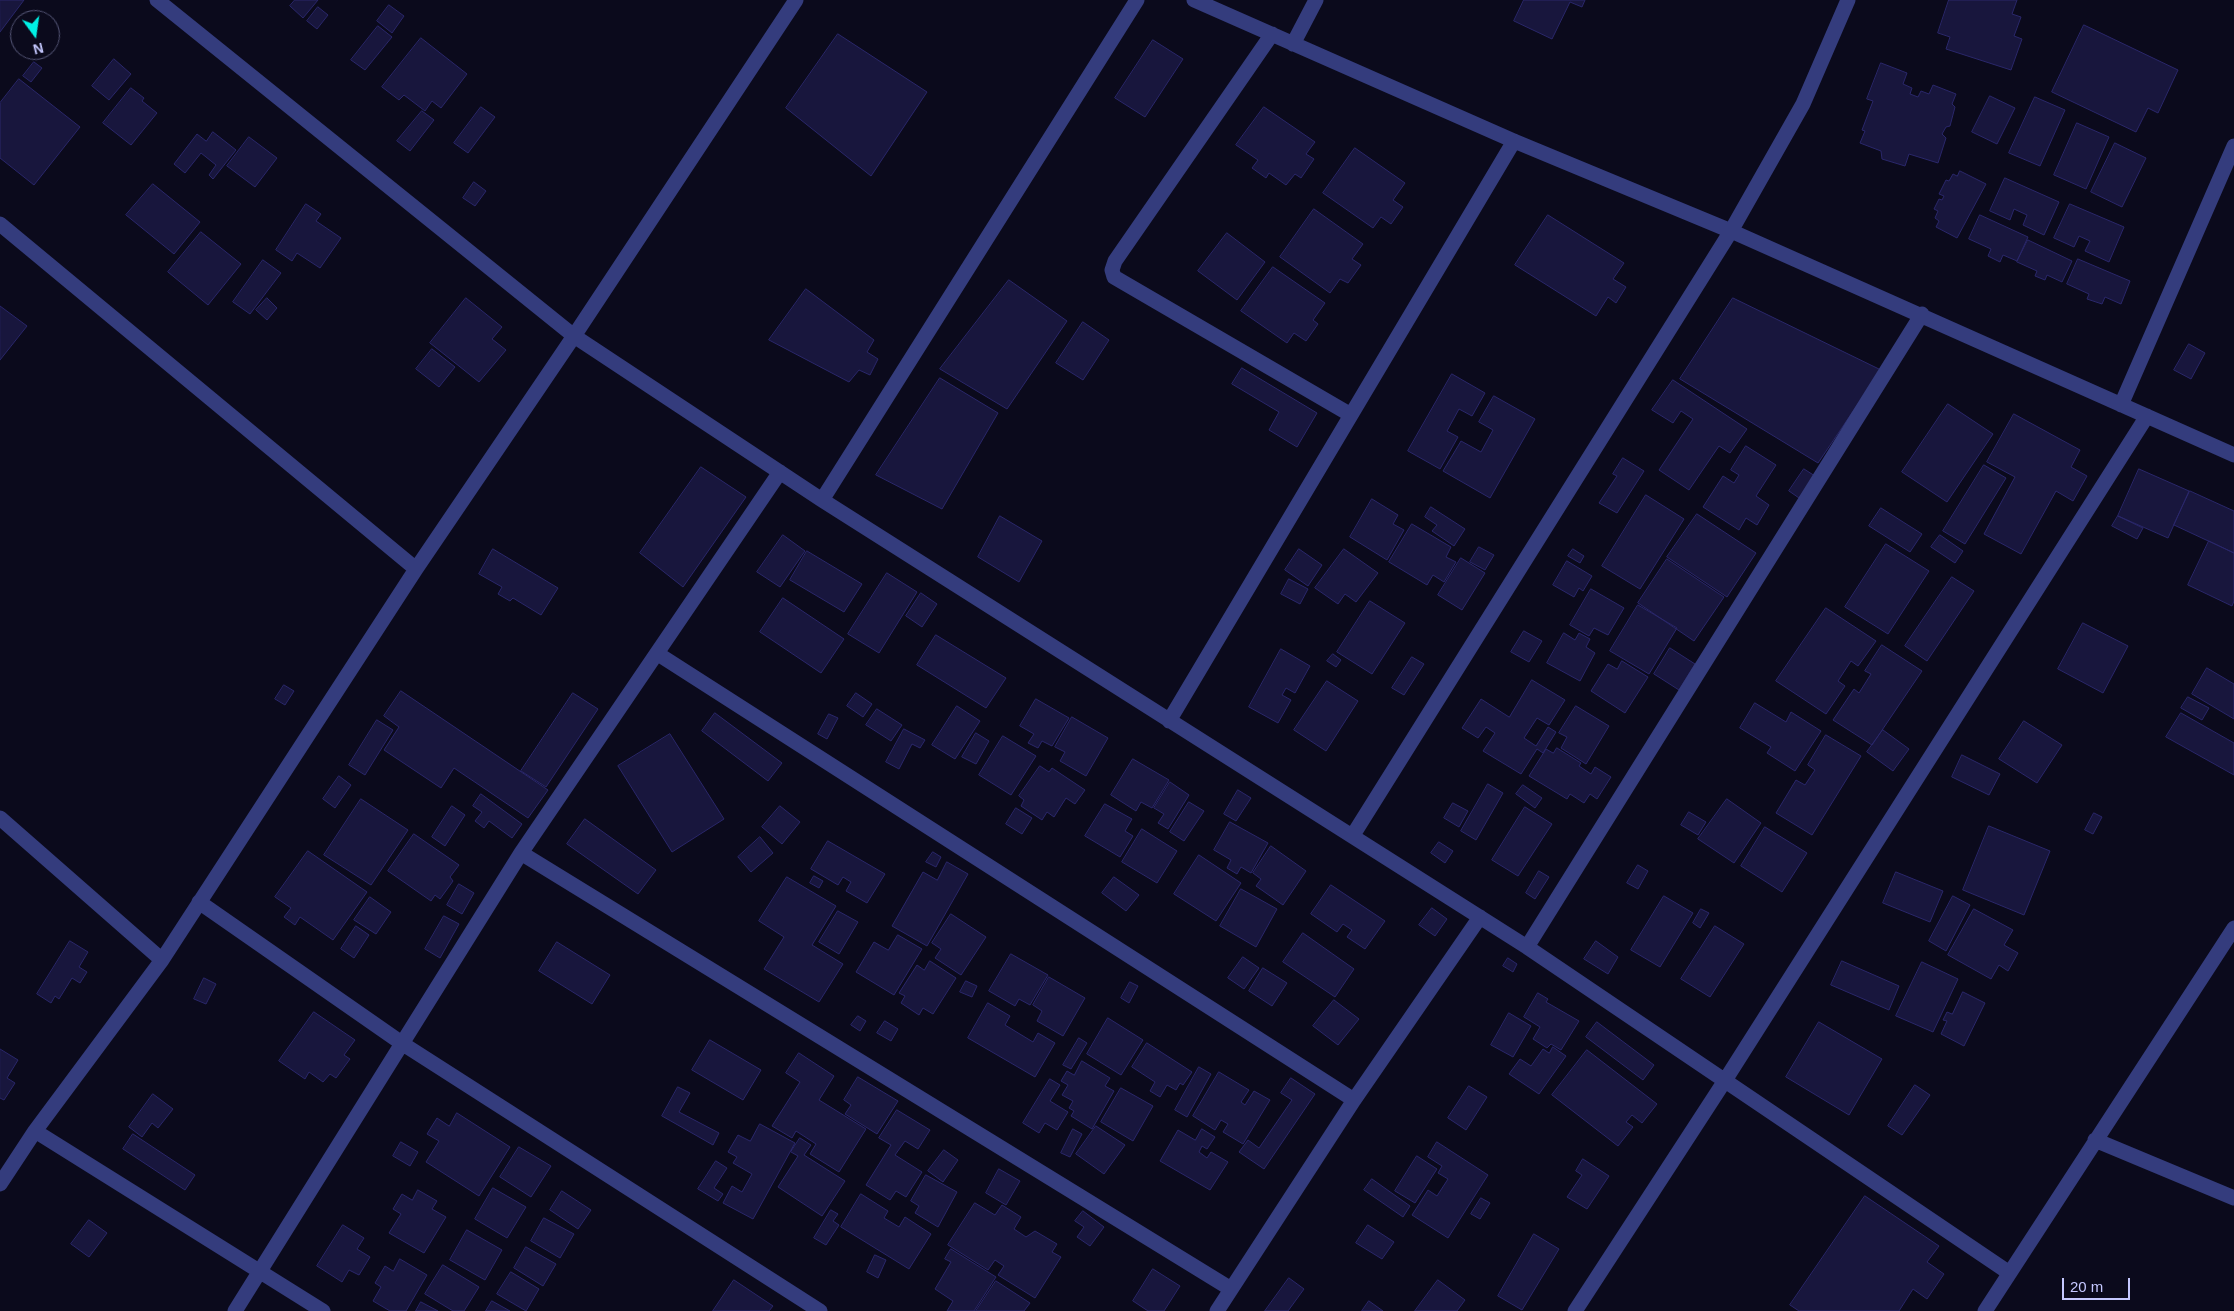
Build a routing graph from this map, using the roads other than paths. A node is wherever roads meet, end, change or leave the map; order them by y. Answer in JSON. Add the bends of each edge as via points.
{"nodes":[{"id":1,"x":158,"y":0,"type":"edge"},
{"id":2,"x":796,"y":0,"type":"edge"},
{"id":3,"x":1137,"y":0,"type":"edge"},
{"id":4,"x":1194,"y":0,"type":"edge"},
{"id":5,"x":1316,"y":0,"type":"edge"},
{"id":6,"x":1848,"y":0,"type":"edge"},
{"id":7,"x":1272,"y":34,"type":"junction"},
{"id":8,"x":1293,"y":44,"type":"junction"},
{"id":9,"x":1514,"y":141,"type":"junction"},
{"id":10,"x":2234,"y":146,"type":"edge"},
{"id":11,"x":0,"y":224,"type":"edge"},
{"id":12,"x":1731,"y":231,"type":"junction"},
{"id":13,"x":1922,"y":314,"type":"junction"},
{"id":14,"x":574,"y":336,"type":"junction"},
{"id":15,"x":2121,"y":405,"type":"junction"},
{"id":16,"x":1351,"y":415,"type":"junction"},
{"id":17,"x":2147,"y":416,"type":"junction"},
{"id":18,"x":2234,"y":455,"type":"edge"},
{"id":19,"x":780,"y":472,"type":"junction"},
{"id":20,"x":822,"y":500,"type":"junction"},
{"id":21,"x":416,"y":569,"type":"junction"},
{"id":22,"x":658,"y":654,"type":"junction"},
{"id":23,"x":1169,"y":721,"type":"junction"},
{"id":24,"x":0,"y":818,"type":"edge"},
{"id":25,"x":1353,"y":835,"type":"junction"},
{"id":26,"x":521,"y":853,"type":"junction"},
{"id":27,"x":199,"y":902,"type":"junction"},
{"id":28,"x":1480,"y":917,"type":"junction"},
{"id":29,"x":2234,"y":928,"type":"edge"},
{"id":30,"x":1527,"y":948,"type":"junction"},
{"id":31,"x":162,"y":960,"type":"junction"},
{"id":32,"x":403,"y":1044,"type":"junction"},
{"id":33,"x":1724,"y":1082,"type":"junction"},
{"id":34,"x":1354,"y":1100,"type":"junction"},
{"id":35,"x":35,"y":1131,"type":"junction"},
{"id":36,"x":2095,"y":1140,"type":"junction"},
{"id":37,"x":0,"y":1184,"type":"edge"},
{"id":38,"x":2234,"y":1198,"type":"edge"},
{"id":39,"x":261,"y":1272,"type":"junction"},
{"id":40,"x":2008,"y":1272,"type":"junction"},
{"id":41,"x":1231,"y":1289,"type":"junction"},
{"id":42,"x":235,"y":1311,"type":"edge"},
{"id":43,"x":324,"y":1311,"type":"edge"},
{"id":44,"x":820,"y":1311,"type":"edge"},
{"id":45,"x":1217,"y":1311,"type":"edge"},
{"id":46,"x":1575,"y":1311,"type":"edge"},
{"id":47,"x":1985,"y":1311,"type":"edge"}],
"edges":[{"from":1,"to":14,"type":"street"},
{"from":2,"to":14,"type":"street"},
{"from":3,"to":20,"type":"street"},
{"from":4,"to":7,"type":"street"},
{"from":5,"to":8,"type":"street"},
{"from":6,"to":12,"type":"street","via":[[1803,104]]},
{"from":7,"to":8,"type":"street"},
{"from":7,"to":16,"type":"street","via":[[1115,260],[1112,270],[1114,277]]},
{"from":8,"to":9,"type":"street"},
{"from":9,"to":12,"type":"street"},
{"from":9,"to":16,"type":"street"},
{"from":10,"to":15,"type":"street"},
{"from":11,"to":21,"type":"street"},
{"from":12,"to":13,"type":"street"},
{"from":12,"to":25,"type":"street"},
{"from":13,"to":15,"type":"street"},
{"from":13,"to":30,"type":"street"},
{"from":14,"to":19,"type":"street"},
{"from":14,"to":21,"type":"street"},
{"from":15,"to":17,"type":"street"},
{"from":16,"to":23,"type":"street"},
{"from":17,"to":18,"type":"street"},
{"from":17,"to":33,"type":"street"},
{"from":19,"to":20,"type":"street"},
{"from":19,"to":22,"type":"street"},
{"from":20,"to":23,"type":"street"},
{"from":21,"to":27,"type":"street"},
{"from":22,"to":26,"type":"street"},
{"from":22,"to":34,"type":"street"},
{"from":23,"to":25,"type":"street"},
{"from":24,"to":31,"type":"street"},
{"from":25,"to":28,"type":"street"},
{"from":26,"to":32,"type":"street"},
{"from":26,"to":41,"type":"street"},
{"from":27,"to":31,"type":"street"},
{"from":27,"to":32,"type":"street"},
{"from":28,"to":30,"type":"street"},
{"from":28,"to":34,"type":"street"},
{"from":29,"to":36,"type":"street"},
{"from":30,"to":33,"type":"street"},
{"from":31,"to":35,"type":"street"},
{"from":32,"to":39,"type":"street"},
{"from":32,"to":44,"type":"street"},
{"from":33,"to":40,"type":"street"},
{"from":33,"to":46,"type":"street"},
{"from":34,"to":41,"type":"street"},
{"from":35,"to":37,"type":"street"},
{"from":35,"to":39,"type":"street"},
{"from":36,"to":38,"type":"street"},
{"from":36,"to":40,"type":"street"},
{"from":39,"to":42,"type":"street"},
{"from":39,"to":43,"type":"street"},
{"from":40,"to":47,"type":"street"},
{"from":41,"to":45,"type":"street"}]}
